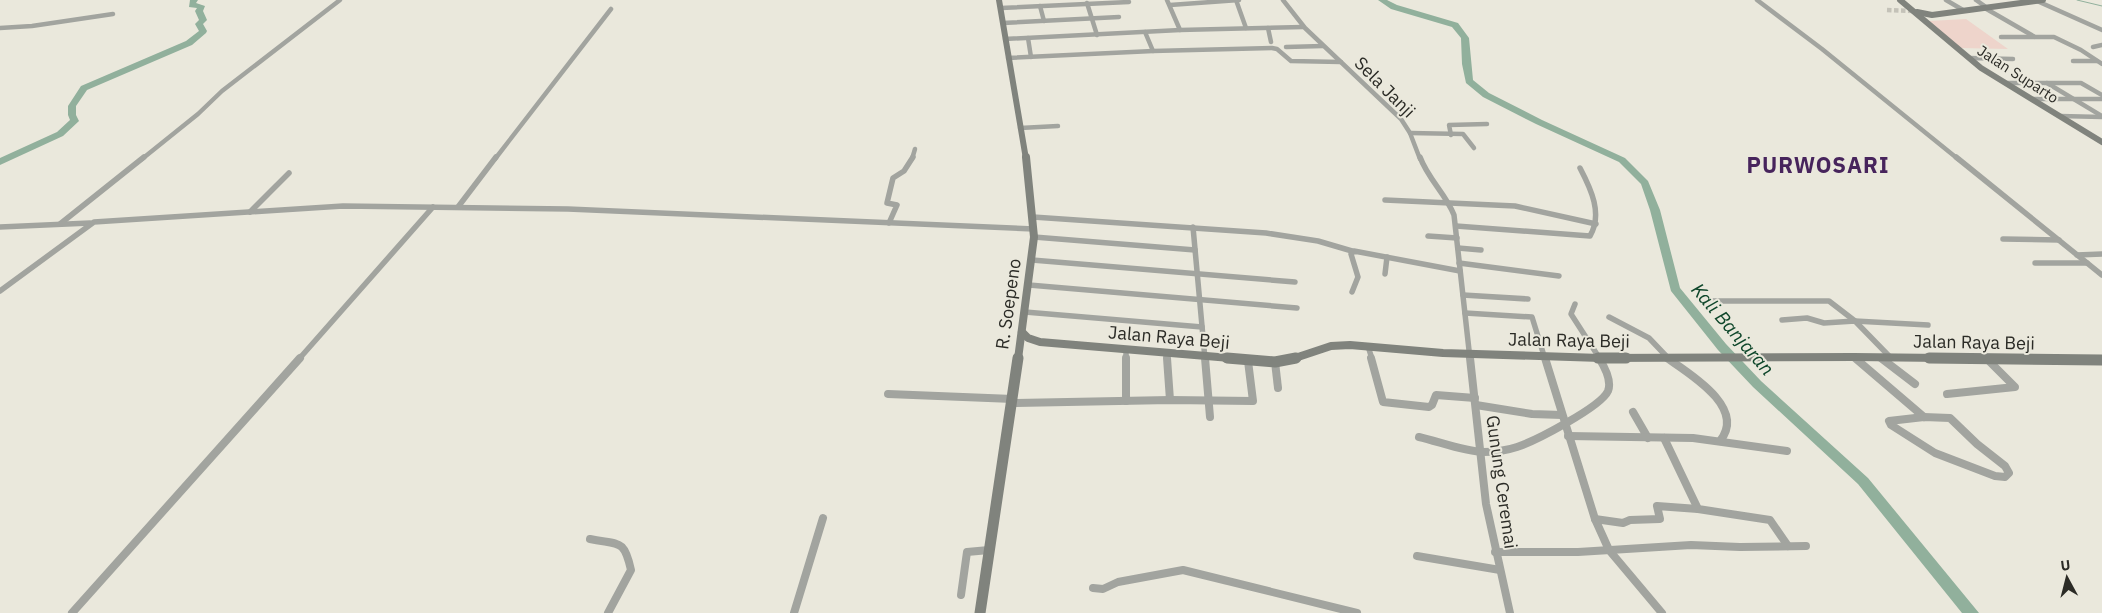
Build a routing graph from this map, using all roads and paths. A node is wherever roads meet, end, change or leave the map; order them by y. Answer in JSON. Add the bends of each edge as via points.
{"nodes":[{"id":1,"x":340,"y":0,"type":"edge"},
{"id":2,"x":1236,"y":0,"type":"edge"},
{"id":3,"x":1240,"y":0,"type":"edge"},
{"id":4,"x":1283,"y":0,"type":"edge"},
{"id":5,"x":1757,"y":0,"type":"edge"},
{"id":6,"x":1900,"y":0,"type":"edge"},
{"id":7,"x":1946,"y":0,"type":"edge"},
{"id":8,"x":1976,"y":0,"type":"edge"},
{"id":9,"x":2036,"y":1,"type":"edge"},
{"id":10,"x":1087,"y":2,"type":"edge"},
{"id":11,"x":1129,"y":2,"type":"dead end"},
{"id":12,"x":1168,"y":2,"type":"edge"},
{"id":13,"x":1000,"y":4,"type":"edge"},
{"id":14,"x":1040,"y":6,"type":"junction"},
{"id":15,"x":1985,"y":7,"type":"junction"},
{"id":16,"x":611,"y":10,"type":"dead end"},
{"id":17,"x":1963,"y":10,"type":"junction"},
{"id":18,"x":1913,"y":11,"type":"junction"},
{"id":19,"x":113,"y":14,"type":"dead end"},
{"id":20,"x":1932,"y":15,"type":"junction"},
{"id":21,"x":1119,"y":17,"type":"dead end"},
{"id":22,"x":1093,"y":19,"type":"junction"},
{"id":23,"x":1924,"y":20,"type":"junction"},
{"id":24,"x":1044,"y":21,"type":"junction"},
{"id":25,"x":1003,"y":23,"type":"junction"},
{"id":26,"x":1303,"y":26,"type":"junction"},
{"id":27,"x":1,"y":28,"type":"edge"},
{"id":28,"x":1246,"y":28,"type":"junction"},
{"id":29,"x":1268,"y":28,"type":"junction"},
{"id":30,"x":1180,"y":30,"type":"junction"},
{"id":31,"x":2102,"y":30,"type":"edge"},
{"id":32,"x":1145,"y":32,"type":"junction"},
{"id":33,"x":1097,"y":34,"type":"junction"},
{"id":34,"x":2001,"y":37,"type":"dead end"},
{"id":35,"x":2035,"y":37,"type":"junction"},
{"id":36,"x":1028,"y":38,"type":"junction"},
{"id":37,"x":1005,"y":39,"type":"junction"},
{"id":38,"x":1271,"y":42,"type":"dead end"},
{"id":39,"x":2102,"y":45,"type":"edge"},
{"id":40,"x":1286,"y":46,"type":"dead end"},
{"id":41,"x":1323,"y":46,"type":"junction"},
{"id":42,"x":2093,"y":47,"type":"dead end"},
{"id":43,"x":1153,"y":51,"type":"junction"},
{"id":44,"x":1031,"y":57,"type":"junction"},
{"id":45,"x":1008,"y":58,"type":"junction"},
{"id":46,"x":1969,"y":58,"type":"junction"},
{"id":47,"x":2013,"y":59,"type":"dead end"},
{"id":48,"x":2073,"y":61,"type":"dead end"},
{"id":49,"x":1341,"y":62,"type":"junction"},
{"id":50,"x":2100,"y":62,"type":"edge"},
{"id":51,"x":2007,"y":83,"type":"junction"},
{"id":52,"x":2046,"y":83,"type":"junction"},
{"id":53,"x":2102,"y":95,"type":"edge"},
{"id":54,"x":2033,"y":99,"type":"junction"},
{"id":55,"x":2073,"y":99,"type":"junction"},
{"id":56,"x":2102,"y":99,"type":"edge"},
{"id":57,"x":2060,"y":116,"type":"junction"},
{"id":58,"x":2102,"y":116,"type":"edge"},
{"id":59,"x":1487,"y":124,"type":"dead end"},
{"id":60,"x":1058,"y":126,"type":"dead end"},
{"id":61,"x":1020,"y":128,"type":"junction"},
{"id":62,"x":1410,"y":133,"type":"junction"},
{"id":63,"x":1451,"y":134,"type":"junction"},
{"id":64,"x":2102,"y":142,"type":"edge"},
{"id":65,"x":1474,"y":148,"type":"dead end"},
{"id":66,"x":915,"y":149,"type":"dead end"},
{"id":67,"x":1580,"y":168,"type":"dead end"},
{"id":68,"x":289,"y":173,"type":"dead end"},
{"id":69,"x":1385,"y":200,"type":"dead end"},
{"id":70,"x":1449,"y":202,"type":"junction"},
{"id":71,"x":433,"y":207,"type":"junction"},
{"id":72,"x":458,"y":208,"type":"junction"},
{"id":73,"x":250,"y":212,"type":"junction"},
{"id":74,"x":1033,"y":217,"type":"junction"},
{"id":75,"x":92,"y":222,"type":"junction"},
{"id":76,"x":889,"y":223,"type":"junction"},
{"id":77,"x":60,"y":224,"type":"junction"},
{"id":78,"x":1596,"y":224,"type":"junction"},
{"id":79,"x":1456,"y":226,"type":"junction"},
{"id":80,"x":1193,"y":227,"type":"junction"},
{"id":81,"x":0,"y":228,"type":"edge"},
{"id":82,"x":1034,"y":233,"type":"junction"},
{"id":83,"x":1428,"y":236,"type":"dead end"},
{"id":84,"x":1457,"y":238,"type":"junction"},
{"id":85,"x":2003,"y":239,"type":"dead end"},
{"id":86,"x":2059,"y":240,"type":"junction"},
{"id":87,"x":1458,"y":248,"type":"junction"},
{"id":88,"x":1195,"y":250,"type":"junction"},
{"id":89,"x":1482,"y":250,"type":"dead end"},
{"id":90,"x":1352,"y":251,"type":"junction"},
{"id":91,"x":2102,"y":254,"type":"edge"},
{"id":92,"x":2077,"y":255,"type":"junction"},
{"id":93,"x":1387,"y":257,"type":"junction"},
{"id":94,"x":1032,"y":260,"type":"junction"},
{"id":95,"x":1459,"y":263,"type":"junction"},
{"id":96,"x":2087,"y":263,"type":"junction"},
{"id":97,"x":2035,"y":264,"type":"dead end"},
{"id":98,"x":1460,"y":271,"type":"junction"},
{"id":99,"x":1197,"y":273,"type":"junction"},
{"id":100,"x":1385,"y":274,"type":"dead end"},
{"id":101,"x":2102,"y":275,"type":"edge"},
{"id":102,"x":1559,"y":276,"type":"dead end"},
{"id":103,"x":1295,"y":282,"type":"dead end"},
{"id":104,"x":1029,"y":285,"type":"junction"},
{"id":105,"x":0,"y":291,"type":"edge"},
{"id":106,"x":1352,"y":292,"type":"dead end"},
{"id":107,"x":1463,"y":295,"type":"junction"},
{"id":108,"x":1199,"y":299,"type":"junction"},
{"id":109,"x":1528,"y":299,"type":"dead end"},
{"id":110,"x":1709,"y":301,"type":"dead end"},
{"id":111,"x":1575,"y":304,"type":"dead end"},
{"id":112,"x":1297,"y":308,"type":"dead end"},
{"id":113,"x":1025,"y":312,"type":"junction"},
{"id":114,"x":1465,"y":313,"type":"junction"},
{"id":115,"x":1609,"y":317,"type":"dead end"},
{"id":116,"x":1782,"y":320,"type":"dead end"},
{"id":117,"x":1855,"y":322,"type":"junction"},
{"id":118,"x":1928,"y":325,"type":"dead end"},
{"id":119,"x":1202,"y":327,"type":"junction"},
{"id":120,"x":1022,"y":332,"type":"junction"},
{"id":121,"x":1040,"y":342,"type":"junction"},
{"id":122,"x":1368,"y":346,"type":"junction"},
{"id":123,"x":1126,"y":349,"type":"junction"},
{"id":124,"x":1019,"y":353,"type":"junction"},
{"id":125,"x":1167,"y":353,"type":"junction"},
{"id":126,"x":1471,"y":354,"type":"junction"},
{"id":127,"x":1545,"y":356,"type":"junction"},
{"id":128,"x":1206,"y":357,"type":"junction"},
{"id":129,"x":1666,"y":357,"type":"junction"},
{"id":130,"x":1854,"y":357,"type":"junction"},
{"id":131,"x":1601,"y":358,"type":"junction"},
{"id":132,"x":1886,"y":358,"type":"junction"},
{"id":133,"x":1988,"y":359,"type":"junction"},
{"id":134,"x":2102,"y":360,"type":"edge"},
{"id":135,"x":1248,"y":361,"type":"junction"},
{"id":136,"x":1276,"y":362,"type":"junction"},
{"id":137,"x":1915,"y":384,"type":"dead end"},
{"id":138,"x":1278,"y":388,"type":"dead end"},
{"id":139,"x":888,"y":394,"type":"dead end"},
{"id":140,"x":1947,"y":394,"type":"dead end"},
{"id":141,"x":1170,"y":400,"type":"junction"},
{"id":142,"x":1210,"y":400,"type":"junction"},
{"id":143,"x":1012,"y":401,"type":"junction"},
{"id":144,"x":1126,"y":401,"type":"junction"},
{"id":145,"x":1476,"y":402,"type":"junction"},
{"id":146,"x":1633,"y":412,"type":"dead end"},
{"id":147,"x":1210,"y":417,"type":"dead end"},
{"id":148,"x":1924,"y":417,"type":"junction"},
{"id":149,"x":1564,"y":421,"type":"junction"},
{"id":150,"x":1568,"y":436,"type":"junction"},
{"id":151,"x":1419,"y":438,"type":"dead end"},
{"id":152,"x":1648,"y":438,"type":"junction"},
{"id":153,"x":1664,"y":438,"type":"junction"},
{"id":154,"x":1720,"y":441,"type":"junction"},
{"id":155,"x":1787,"y":451,"type":"dead end"},
{"id":156,"x":1482,"y":452,"type":"junction"},
{"id":157,"x":1698,"y":509,"type":"junction"},
{"id":158,"x":823,"y":518,"type":"dead end"},
{"id":159,"x":1595,"y":519,"type":"junction"},
{"id":160,"x":590,"y":539,"type":"dead end"},
{"id":161,"x":1788,"y":546,"type":"junction"},
{"id":162,"x":1806,"y":546,"type":"dead end"},
{"id":163,"x":989,"y":550,"type":"junction"},
{"id":164,"x":1609,"y":550,"type":"junction"},
{"id":165,"x":1495,"y":552,"type":"junction"},
{"id":166,"x":1417,"y":556,"type":"dead end"},
{"id":167,"x":1500,"y":570,"type":"junction"},
{"id":168,"x":1093,"y":588,"type":"dead end"},
{"id":169,"x":961,"y":595,"type":"dead end"},
{"id":170,"x":72,"y":613,"type":"edge"},
{"id":171,"x":608,"y":613,"type":"edge"},
{"id":172,"x":794,"y":613,"type":"edge"},
{"id":173,"x":980,"y":613,"type":"edge"},
{"id":174,"x":1357,"y":613,"type":"edge"},
{"id":175,"x":1510,"y":613,"type":"edge"},
{"id":176,"x":1662,"y":613,"type":"edge"}],
"edges":[{"from":1,"to":77,"type":"street","via":[[222,90],[198,114]]},
{"from":2,"to":3,"type":"street"},
{"from":2,"to":12,"type":"street"},
{"from":2,"to":28,"type":"street"},
{"from":4,"to":26,"type":"street","name":"Sela Janji"},
{"from":5,"to":86,"type":"street"},
{"from":6,"to":18,"type":"street"},
{"from":7,"to":17,"type":"street"},
{"from":8,"to":15,"type":"street"},
{"from":9,"to":15,"type":"street"},
{"from":9,"to":31,"type":"street"},
{"from":10,"to":11,"type":"street"},
{"from":10,"to":14,"type":"street"},
{"from":10,"to":22,"type":"street"},
{"from":12,"to":30,"type":"street"},
{"from":13,"to":14,"type":"street"},
{"from":13,"to":25,"type":"street","name":"R. Soepeno"},
{"from":14,"to":24,"type":"street"},
{"from":15,"to":17,"type":"street"},
{"from":15,"to":35,"type":"street"},
{"from":16,"to":72,"type":"street"},
{"from":17,"to":20,"type":"street"},
{"from":18,"to":20,"type":"street"},
{"from":18,"to":23,"type":"street"},
{"from":19,"to":27,"type":"street"},
{"from":20,"to":23,"type":"street"},
{"from":21,"to":22,"type":"street"},
{"from":22,"to":24,"type":"street"},
{"from":22,"to":33,"type":"street"},
{"from":23,"to":46,"type":"street","name":"Jalan Suparto"},
{"from":24,"to":25,"type":"street"},
{"from":25,"to":37,"type":"street","name":"R. Soepeno"},
{"from":26,"to":29,"type":"street"},
{"from":26,"to":41,"type":"street","name":"Sela Janji"},
{"from":28,"to":29,"type":"street"},
{"from":28,"to":30,"type":"street"},
{"from":29,"to":38,"type":"street"},
{"from":30,"to":32,"type":"street"},
{"from":32,"to":33,"type":"street"},
{"from":32,"to":43,"type":"street"},
{"from":33,"to":36,"type":"street"},
{"from":34,"to":35,"type":"street"},
{"from":35,"to":50,"type":"street","via":[[2054,37]]},
{"from":36,"to":37,"type":"street"},
{"from":36,"to":44,"type":"street"},
{"from":37,"to":45,"type":"street","name":"R. Soepeno"},
{"from":39,"to":42,"type":"street"},
{"from":40,"to":41,"type":"street"},
{"from":41,"to":49,"type":"street","name":"Sela Janji"},
{"from":43,"to":44,"type":"street"},
{"from":43,"to":49,"type":"street","via":[[1272,48],[1291,61]]},
{"from":44,"to":45,"type":"street"},
{"from":45,"to":61,"type":"street","name":"R. Soepeno"},
{"from":46,"to":47,"type":"street"},
{"from":46,"to":51,"type":"street","name":"Jalan Suparto"},
{"from":48,"to":50,"type":"street"},
{"from":49,"to":62,"type":"street","name":"Sela Janji","via":[[1392,110]]},
{"from":51,"to":52,"type":"street"},
{"from":51,"to":54,"type":"street","name":"Jalan Suparto"},
{"from":52,"to":53,"type":"street","via":[[2081,83]]},
{"from":52,"to":55,"type":"street"},
{"from":54,"to":55,"type":"street"},
{"from":54,"to":57,"type":"street","name":"Jalan Suparto"},
{"from":55,"to":56,"type":"street"},
{"from":55,"to":58,"type":"street"},
{"from":57,"to":58,"type":"street"},
{"from":57,"to":64,"type":"street","name":"Jalan Suparto"},
{"from":59,"to":63,"type":"street","via":[[1449,125]]},
{"from":60,"to":61,"type":"street"},
{"from":61,"to":74,"type":"street","name":"R. Soepeno"},
{"from":62,"to":63,"type":"street"},
{"from":62,"to":70,"type":"street","name":"Sela Janji","via":[[1429,179]]},
{"from":63,"to":65,"type":"street","via":[[1463,134]]},
{"from":66,"to":76,"type":"street","via":[[901,176],[893,178],[887,203],[896,205]]},
{"from":67,"to":78,"type":"street","via":[[1594,201]]},
{"from":68,"to":73,"type":"street"},
{"from":69,"to":70,"type":"street"},
{"from":70,"to":78,"type":"street","via":[[1515,206]]},
{"from":70,"to":79,"type":"street","name":"Sela Janji"},
{"from":71,"to":72,"type":"street"},
{"from":71,"to":73,"type":"street","via":[[343,206]]},
{"from":71,"to":170,"type":"street"},
{"from":72,"to":76,"type":"street"},
{"from":73,"to":75,"type":"street"},
{"from":74,"to":80,"type":"street"},
{"from":74,"to":82,"type":"street","name":"R. Soepeno"},
{"from":75,"to":77,"type":"street"},
{"from":75,"to":105,"type":"street"},
{"from":76,"to":82,"type":"street"},
{"from":77,"to":81,"type":"street"},
{"from":78,"to":79,"type":"street","via":[[1591,236],[1587,237]]},
{"from":79,"to":84,"type":"street","name":"Sela Janji"},
{"from":80,"to":88,"type":"street"},
{"from":80,"to":90,"type":"street","via":[[1302,238]]},
{"from":82,"to":88,"type":"street"},
{"from":82,"to":94,"type":"street","name":"R. Soepeno"},
{"from":83,"to":84,"type":"street"},
{"from":84,"to":87,"type":"street","name":"Sela Janji"},
{"from":85,"to":86,"type":"street"},
{"from":86,"to":92,"type":"street"},
{"from":87,"to":89,"type":"street"},
{"from":87,"to":95,"type":"street","name":"Sela Janji"},
{"from":88,"to":99,"type":"street"},
{"from":90,"to":93,"type":"street"},
{"from":90,"to":106,"type":"street","via":[[1358,277]]},
{"from":91,"to":92,"type":"street"},
{"from":92,"to":96,"type":"street"},
{"from":93,"to":98,"type":"street"},
{"from":93,"to":100,"type":"street"},
{"from":94,"to":99,"type":"street"},
{"from":94,"to":104,"type":"street","name":"R. Soepeno"},
{"from":95,"to":98,"type":"street","name":"Sela Janji"},
{"from":95,"to":102,"type":"street"},
{"from":96,"to":97,"type":"street"},
{"from":96,"to":101,"type":"street"},
{"from":98,"to":107,"type":"street","name":"Sela Janji"},
{"from":99,"to":103,"type":"street"},
{"from":99,"to":108,"type":"street"},
{"from":104,"to":108,"type":"street"},
{"from":104,"to":113,"type":"street","name":"R. Soepeno"},
{"from":107,"to":109,"type":"street"},
{"from":107,"to":114,"type":"street","name":"Sela Janji"},
{"from":108,"to":112,"type":"street"},
{"from":108,"to":119,"type":"street"},
{"from":110,"to":117,"type":"street","via":[[1829,301]]},
{"from":111,"to":131,"type":"street","via":[[1572,318]]},
{"from":113,"to":119,"type":"street"},
{"from":113,"to":120,"type":"street","name":"R. Soepeno"},
{"from":114,"to":126,"type":"street","name":"Sela Janji"},
{"from":114,"to":127,"type":"street","via":[[1530,316]]},
{"from":115,"to":129,"type":"street","via":[[1648,337]]},
{"from":116,"to":117,"type":"street","via":[[1807,318],[1824,323]]},
{"from":117,"to":118,"type":"street"},
{"from":117,"to":132,"type":"street"},
{"from":119,"to":128,"type":"street"},
{"from":120,"to":121,"type":"street"},
{"from":120,"to":124,"type":"street","name":"R. Soepeno"},
{"from":121,"to":123,"type":"street","name":"Jalan Raya Beji"},
{"from":121,"to":124,"type":"street"},
{"from":122,"to":126,"type":"street","name":"Jalan Raya Beji"},
{"from":122,"to":136,"type":"street","name":"Jalan Raya Beji","via":[[1331,346]]},
{"from":122,"to":145,"type":"street","via":[[1383,402],[1429,407],[1436,395]]},
{"from":123,"to":125,"type":"street","name":"Jalan Raya Beji"},
{"from":123,"to":144,"type":"street"},
{"from":124,"to":143,"type":"street","name":"R. Soepeno"},
{"from":125,"to":128,"type":"street","name":"Jalan Raya Beji"},
{"from":125,"to":141,"type":"street"},
{"from":126,"to":127,"type":"street","name":"Jalan Raya Beji"},
{"from":126,"to":145,"type":"street","name":"Gunung Ceremai"},
{"from":127,"to":131,"type":"street","name":"Jalan Raya Beji"},
{"from":127,"to":149,"type":"street"},
{"from":128,"to":135,"type":"street","name":"Jalan Raya Beji"},
{"from":128,"to":142,"type":"street"},
{"from":129,"to":130,"type":"street","name":"Jalan Raya Beji"},
{"from":129,"to":131,"type":"street","name":"Jalan Raya Beji"},
{"from":129,"to":154,"type":"street","via":[[1702,382],[1718,400],[1728,419]]},
{"from":130,"to":132,"type":"street","name":"Jalan Raya Beji"},
{"from":130,"to":148,"type":"street"},
{"from":131,"to":149,"type":"street","via":[[1608,378],[1608,391],[1600,401]]},
{"from":132,"to":133,"type":"street","name":"Jalan Raya Beji"},
{"from":132,"to":137,"type":"street"},
{"from":133,"to":134,"type":"street","name":"Jalan Raya Beji"},
{"from":133,"to":140,"type":"street","via":[[2015,387]]},
{"from":135,"to":136,"type":"street","name":"Jalan Raya Beji"},
{"from":135,"to":142,"type":"street","via":[[1254,401]]},
{"from":136,"to":138,"type":"street"},
{"from":139,"to":143,"type":"street"},
{"from":141,"to":142,"type":"street"},
{"from":141,"to":144,"type":"street"},
{"from":142,"to":147,"type":"street"},
{"from":143,"to":144,"type":"street"},
{"from":143,"to":163,"type":"street","name":"R. Soepeno"},
{"from":145,"to":149,"type":"street"},
{"from":145,"to":156,"type":"street","name":"Gunung Ceremai"},
{"from":146,"to":152,"type":"street"},
{"from":148,"to":148,"type":"street","via":[[1888,421],[1935,453],[1995,476],[2009,474],[2005,466],[1950,418]]},
{"from":149,"to":150,"type":"street"},
{"from":149,"to":156,"type":"street","via":[[1528,444]]},
{"from":150,"to":152,"type":"street"},
{"from":150,"to":159,"type":"street"},
{"from":151,"to":156,"type":"street"},
{"from":152,"to":153,"type":"street"},
{"from":153,"to":154,"type":"street"},
{"from":153,"to":157,"type":"street"},
{"from":154,"to":155,"type":"street"},
{"from":156,"to":165,"type":"street","name":"Gunung Ceremai","via":[[1486,504]]},
{"from":157,"to":159,"type":"street","via":[[1657,506],[1660,520],[1619,523]]},
{"from":157,"to":161,"type":"street","via":[[1770,520]]},
{"from":158,"to":172,"type":"street"},
{"from":159,"to":164,"type":"street"},
{"from":160,"to":171,"type":"street","via":[[623,546],[627,551],[631,570]]},
{"from":161,"to":162,"type":"street"},
{"from":161,"to":164,"type":"street","via":[[1691,545]]},
{"from":163,"to":169,"type":"street","via":[[967,552]]},
{"from":163,"to":173,"type":"street","name":"R. Soepeno"},
{"from":164,"to":165,"type":"street"},
{"from":164,"to":176,"type":"street"},
{"from":165,"to":167,"type":"street","name":"Gunung Ceremai"},
{"from":166,"to":167,"type":"street"},
{"from":167,"to":175,"type":"street","name":"Gunung Ceremai"},
{"from":168,"to":174,"type":"street","via":[[1108,588],[1118,582],[1183,570]]}]}
